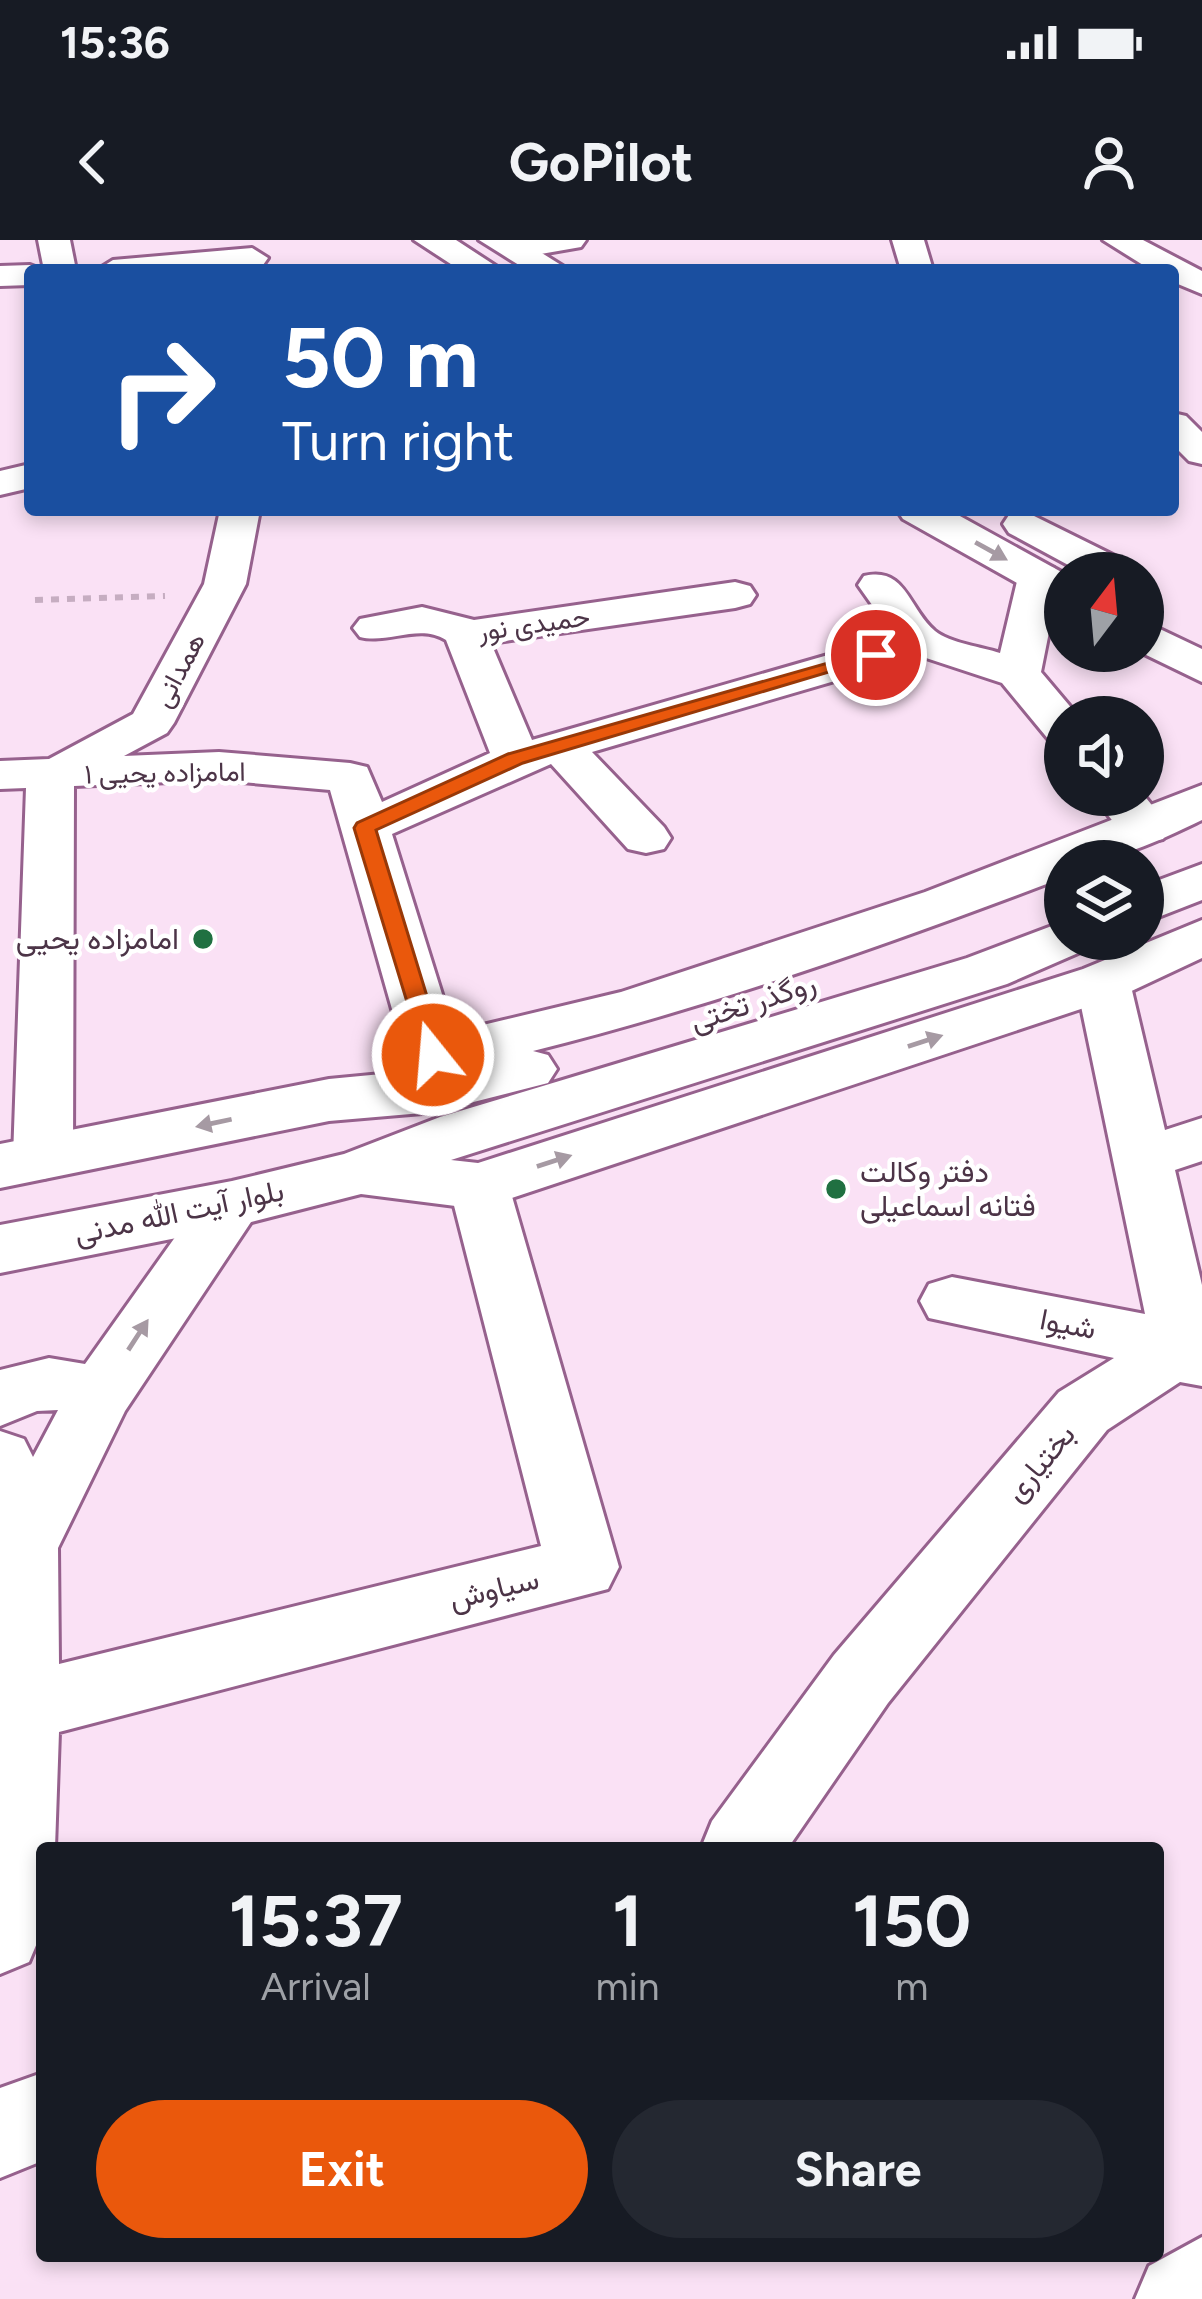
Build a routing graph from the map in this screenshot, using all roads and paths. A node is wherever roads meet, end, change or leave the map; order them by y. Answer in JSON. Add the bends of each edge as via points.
{"nodes":[{"id":1,"x":431,"y":240,"type":"edge"},
{"id":2,"x":570,"y":240,"type":"edge"},
{"id":3,"x":1119,"y":240,"type":"edge"},
{"id":4,"x":498,"y":253,"type":"edge"},
{"id":5,"x":251,"y":256,"type":"edge"},
{"id":6,"x":179,"y":264,"type":"edge"},
{"id":7,"x":533,"y":264,"type":"edge"},
{"id":8,"x":1169,"y":264,"type":"edge"},
{"id":9,"x":1179,"y":430,"type":"edge"},
{"id":10,"x":1202,"y":453,"type":"edge"},
{"id":11,"x":239,"y":516,"type":"edge"},
{"id":12,"x":929,"y":516,"type":"edge"},
{"id":13,"x":1016,"y":516,"type":"edge"},
{"id":14,"x":1079,"y":552,"type":"edge"},
{"id":15,"x":1044,"y":580,"type":"edge"},
{"id":16,"x":880,"y":585,"type":"dead end"},
{"id":17,"x":220,"y":594,"type":"junction"},
{"id":18,"x":735,"y":595,"type":"dead end"},
{"id":19,"x":1164,"y":599,"type":"edge"},
{"id":20,"x":34,"y":600,"type":"dead end"},
{"id":21,"x":1044,"y":605,"type":"edge"},
{"id":22,"x":1202,"y":620,"type":"edge"},
{"id":23,"x":375,"y":628,"type":"dead end"},
{"id":24,"x":465,"y":634,"type":"junction"},
{"id":25,"x":921,"y":642,"type":"junction"},
{"id":26,"x":1164,"y":647,"type":"edge"},
{"id":27,"x":1202,"y":668,"type":"edge"},
{"id":28,"x":1018,"y":673,"type":"junction"},
{"id":29,"x":1044,"y":705,"type":"edge"},
{"id":30,"x":538,"y":752,"type":"junction"},
{"id":31,"x":25,"y":775,"type":"edge"},
{"id":32,"x":1202,"y":800,"type":"edge"},
{"id":33,"x":365,"y":828,"type":"junction"},
{"id":34,"x":1133,"y":828,"type":"edge"},
{"id":35,"x":1202,"y":834,"type":"edge"},
{"id":36,"x":646,"y":838,"type":"dead end"},
{"id":37,"x":1202,"y":880,"type":"edge"},
{"id":38,"x":1164,"y":897,"type":"edge"},
{"id":39,"x":1044,"y":899,"type":"edge"},
{"id":40,"x":1202,"y":937,"type":"edge"},
{"id":41,"x":1164,"y":944,"type":"edge"},
{"id":42,"x":1084,"y":960,"type":"edge"},
{"id":43,"x":452,"y":1116,"type":"junction"},
{"id":44,"x":1172,"y":1149,"type":"edge"},
{"id":45,"x":21,"y":1162,"type":"edge"},
{"id":46,"x":232,"y":1204,"type":"junction"},
{"id":47,"x":0,"y":1249,"type":"edge"},
{"id":48,"x":952,"y":1301,"type":"dead end"},
{"id":49,"x":1193,"y":1357,"type":"edge"},
{"id":50,"x":99,"y":1396,"type":"junction"},
{"id":51,"x":0,"y":1400,"type":"edge"},
{"id":52,"x":0,"y":1459,"type":"edge"},
{"id":53,"x":22,"y":1549,"type":"junction"},
{"id":54,"x":21,"y":1707,"type":"junction"},
{"id":55,"x":10,"y":1821,"type":"edge"},
{"id":56,"x":745,"y":1842,"type":"edge"},
{"id":57,"x":0,"y":1933,"type":"edge"},
{"id":58,"x":36,"y":2119,"type":"edge"},
{"id":59,"x":0,"y":2133,"type":"edge"},
{"id":60,"x":1202,"y":2284,"type":"edge"},
{"id":61,"x":1182,"y":2299,"type":"edge"}],
"edges":[{"from":1,"to":4,"type":"main road"},
{"from":2,"to":4,"type":"street"},
{"from":3,"to":8,"type":"street"},
{"from":4,"to":7,"type":"main road"},
{"from":5,"to":6,"type":"street"},
{"from":9,"to":10,"type":"street"},
{"from":11,"to":17,"type":"street","name":"همدانی"},
{"from":12,"to":15,"type":"main road","one_way":true},
{"from":13,"to":14,"type":"main road"},
{"from":16,"to":25,"type":"street"},
{"from":17,"to":20,"type":"path"},
{"from":17,"to":31,"type":"street","name":"همدانی","via":[[151,723]]},
{"from":18,"to":24,"type":"street","name":"حمیدی نور"},
{"from":19,"to":22,"type":"main road"},
{"from":21,"to":28,"type":"street"},
{"from":23,"to":24,"type":"street","via":[[440,620]]},
{"from":24,"to":30,"type":"street","name":"حمیدی نور"},
{"from":25,"to":28,"type":"street"},
{"from":25,"to":30,"type":"street"},
{"from":26,"to":27,"type":"main road"},
{"from":28,"to":29,"type":"street"},
{"from":30,"to":33,"type":"street"},
{"from":30,"to":36,"type":"street"},
{"from":31,"to":33,"type":"street","name":"امامزاده یحیی ۱","via":[[219,766],[350,777]]},
{"from":31,"to":45,"type":"street"},
{"from":32,"to":34,"type":"main road"},
{"from":33,"to":43,"type":"street","name":"امامزاده یحیی ۱"},
{"from":34,"to":35,"type":"main road"},
{"from":34,"to":43,"type":"main road","via":[[944,904],[634,1007]]},
{"from":37,"to":38,"type":"main road"},
{"from":39,"to":43,"type":"main road","name":"روگذر تختی"},
{"from":40,"to":41,"type":"main road"},
{"from":43,"to":42,"type":"main road","one_way":true},
{"from":42,"to":44,"type":"street"},
{"from":43,"to":45,"type":"main road","one_way":true,"via":[[329,1100]]},
{"from":43,"to":46,"type":"main road","name":"بلوار آیت الله مدنی","via":[[358,1173]]},
{"from":43,"to":54,"type":"street","name":"سیاوش","via":[[583,1567]]},
{"from":44,"to":49,"type":"street"},
{"from":46,"to":47,"type":"main road","name":"بلوار آیت الله مدنی"},
{"from":50,"to":46,"type":"street","one_way":true},
{"from":48,"to":49,"type":"street","name":"شیوا"},
{"from":49,"to":56,"type":"street","name":"بختیاری","via":[[1083,1411],[861,1679]]},
{"from":50,"to":51,"type":"street","via":[[73,1384],[38,1383]]},
{"from":50,"to":53,"type":"street"},
{"from":52,"to":53,"type":"street"},
{"from":53,"to":54,"type":"street"},
{"from":54,"to":55,"type":"street"},
{"from":55,"to":57,"type":"street"},
{"from":58,"to":59,"type":"street"},
{"from":60,"to":61,"type":"street"}]}
